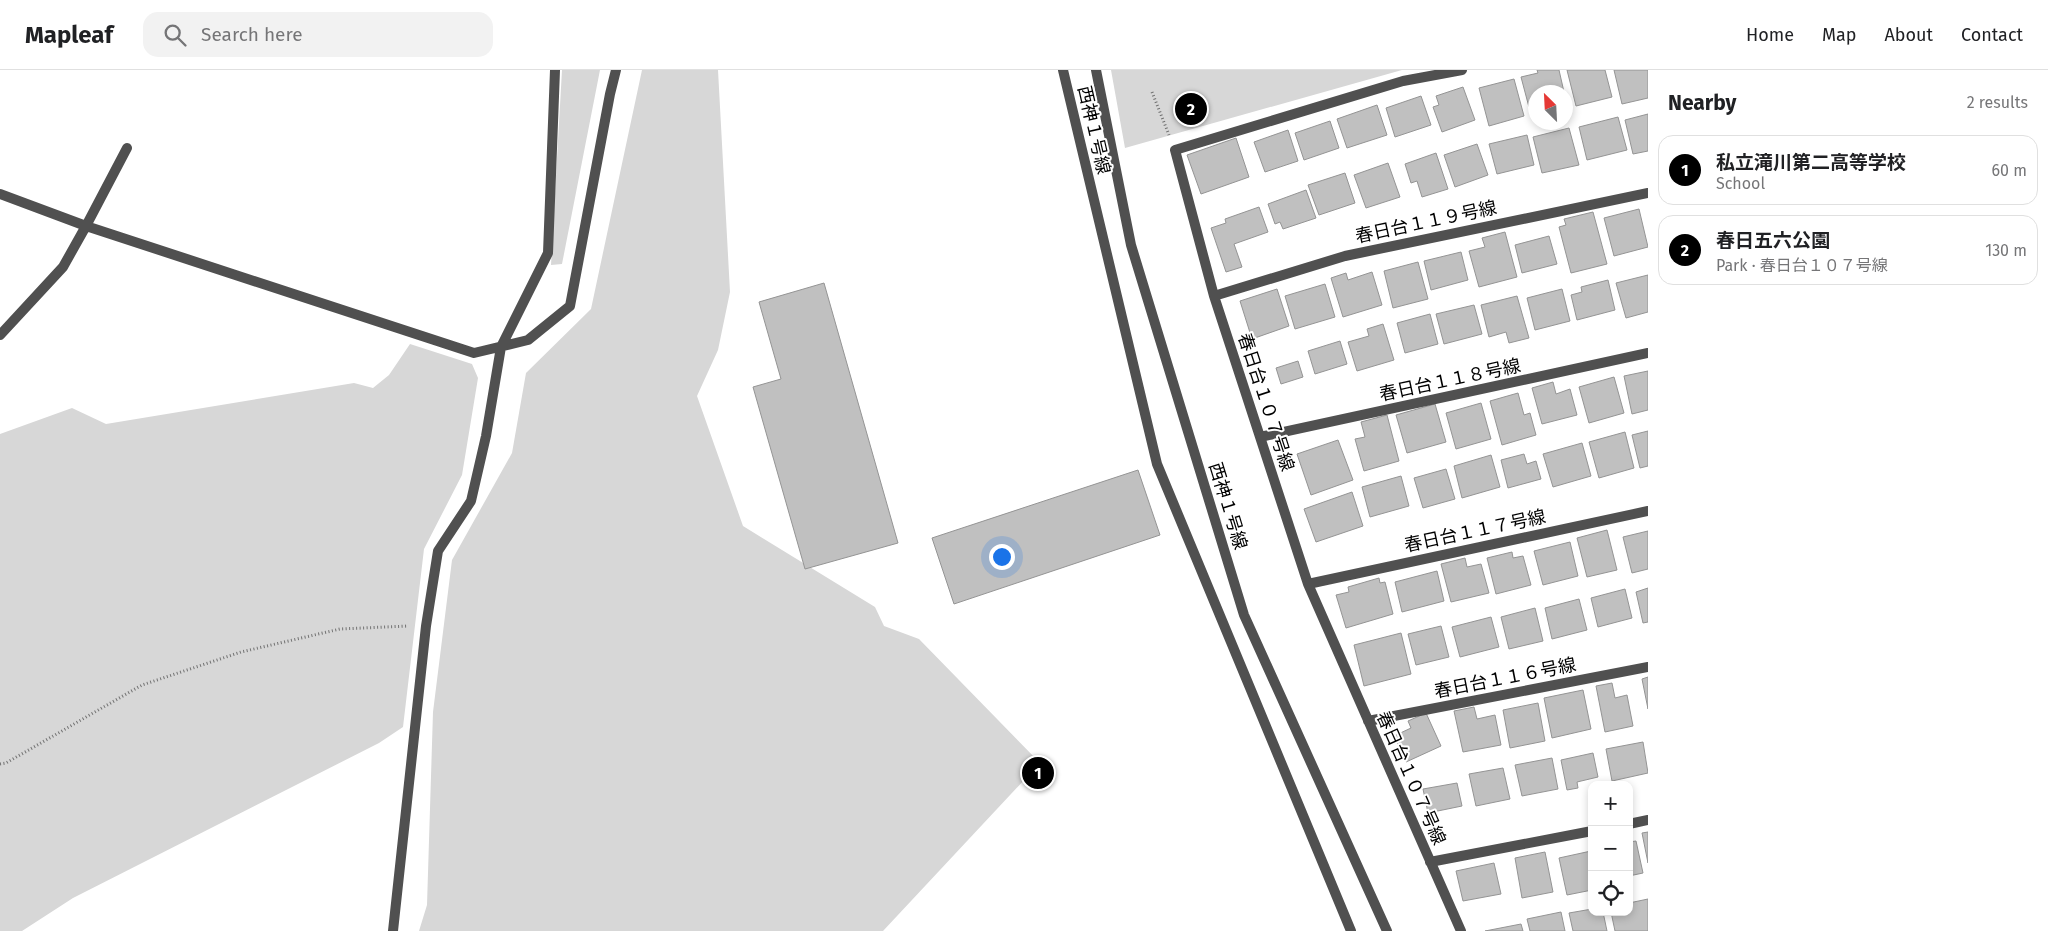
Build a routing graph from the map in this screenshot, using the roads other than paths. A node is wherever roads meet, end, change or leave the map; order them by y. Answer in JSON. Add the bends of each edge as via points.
{"nodes":[{"id":1,"x":555,"y":70,"type":"edge"},
{"id":2,"x":616,"y":70,"type":"edge"},
{"id":3,"x":1063,"y":70,"type":"edge"},
{"id":4,"x":1096,"y":70,"type":"edge"},
{"id":5,"x":1462,"y":70,"type":"edge"},
{"id":6,"x":126,"y":148,"type":"dead end"},
{"id":7,"x":1648,"y":193,"type":"edge"},
{"id":8,"x":0,"y":194,"type":"edge"},
{"id":9,"x":86,"y":226,"type":"junction"},
{"id":10,"x":1214,"y":296,"type":"junction"},
{"id":11,"x":0,"y":335,"type":"edge"},
{"id":12,"x":501,"y":347,"type":"junction"},
{"id":13,"x":1648,"y":354,"type":"edge"},
{"id":14,"x":1260,"y":437,"type":"junction"},
{"id":15,"x":1648,"y":511,"type":"edge"},
{"id":16,"x":1308,"y":584,"type":"junction"},
{"id":17,"x":1648,"y":667,"type":"edge"},
{"id":18,"x":1368,"y":721,"type":"junction"},
{"id":19,"x":1648,"y":820,"type":"edge"},
{"id":20,"x":1633,"y":823,"type":"edge"},
{"id":21,"x":1588,"y":832,"type":"edge"},
{"id":22,"x":1430,"y":862,"type":"junction"},
{"id":23,"x":393,"y":931,"type":"edge"},
{"id":24,"x":1351,"y":931,"type":"edge"},
{"id":25,"x":1387,"y":931,"type":"edge"},
{"id":26,"x":1461,"y":931,"type":"edge"}],
"edges":[{"from":1,"to":12,"type":"street","via":[[548,253]]},
{"from":2,"to":12,"type":"street","via":[[570,306],[528,340]]},
{"from":3,"to":24,"type":"street","name":"西神１号線","via":[[1158,464]]},
{"from":4,"to":25,"type":"street","name":"西神１号線","via":[[1131,245],[1244,615]]},
{"from":5,"to":10,"type":"street","name":"春日台１０７号線","via":[[1403,81],[1175,150]]},
{"from":6,"to":9,"type":"street"},
{"from":7,"to":10,"type":"street","name":"春日台１１９号線","via":[[1345,256]]},
{"from":8,"to":9,"type":"street"},
{"from":9,"to":11,"type":"street","via":[[63,267]]},
{"from":9,"to":12,"type":"street","via":[[474,354]]},
{"from":10,"to":14,"type":"street","name":"春日台１０７号線"},
{"from":12,"to":23,"type":"street","via":[[471,501],[438,552],[426,626]]},
{"from":13,"to":14,"type":"street","name":"春日台１１８号線"},
{"from":14,"to":16,"type":"street","name":"春日台１０７号線"},
{"from":15,"to":16,"type":"street","name":"春日台１１７号線"},
{"from":16,"to":18,"type":"street","name":"春日台１０７号線"},
{"from":17,"to":18,"type":"street","name":"春日台１１６号線"},
{"from":18,"to":22,"type":"street","name":"春日台１０７号線"},
{"from":19,"to":20,"type":"street"},
{"from":21,"to":22,"type":"street"},
{"from":22,"to":26,"type":"street","name":"春日台１０７号線"}]}
